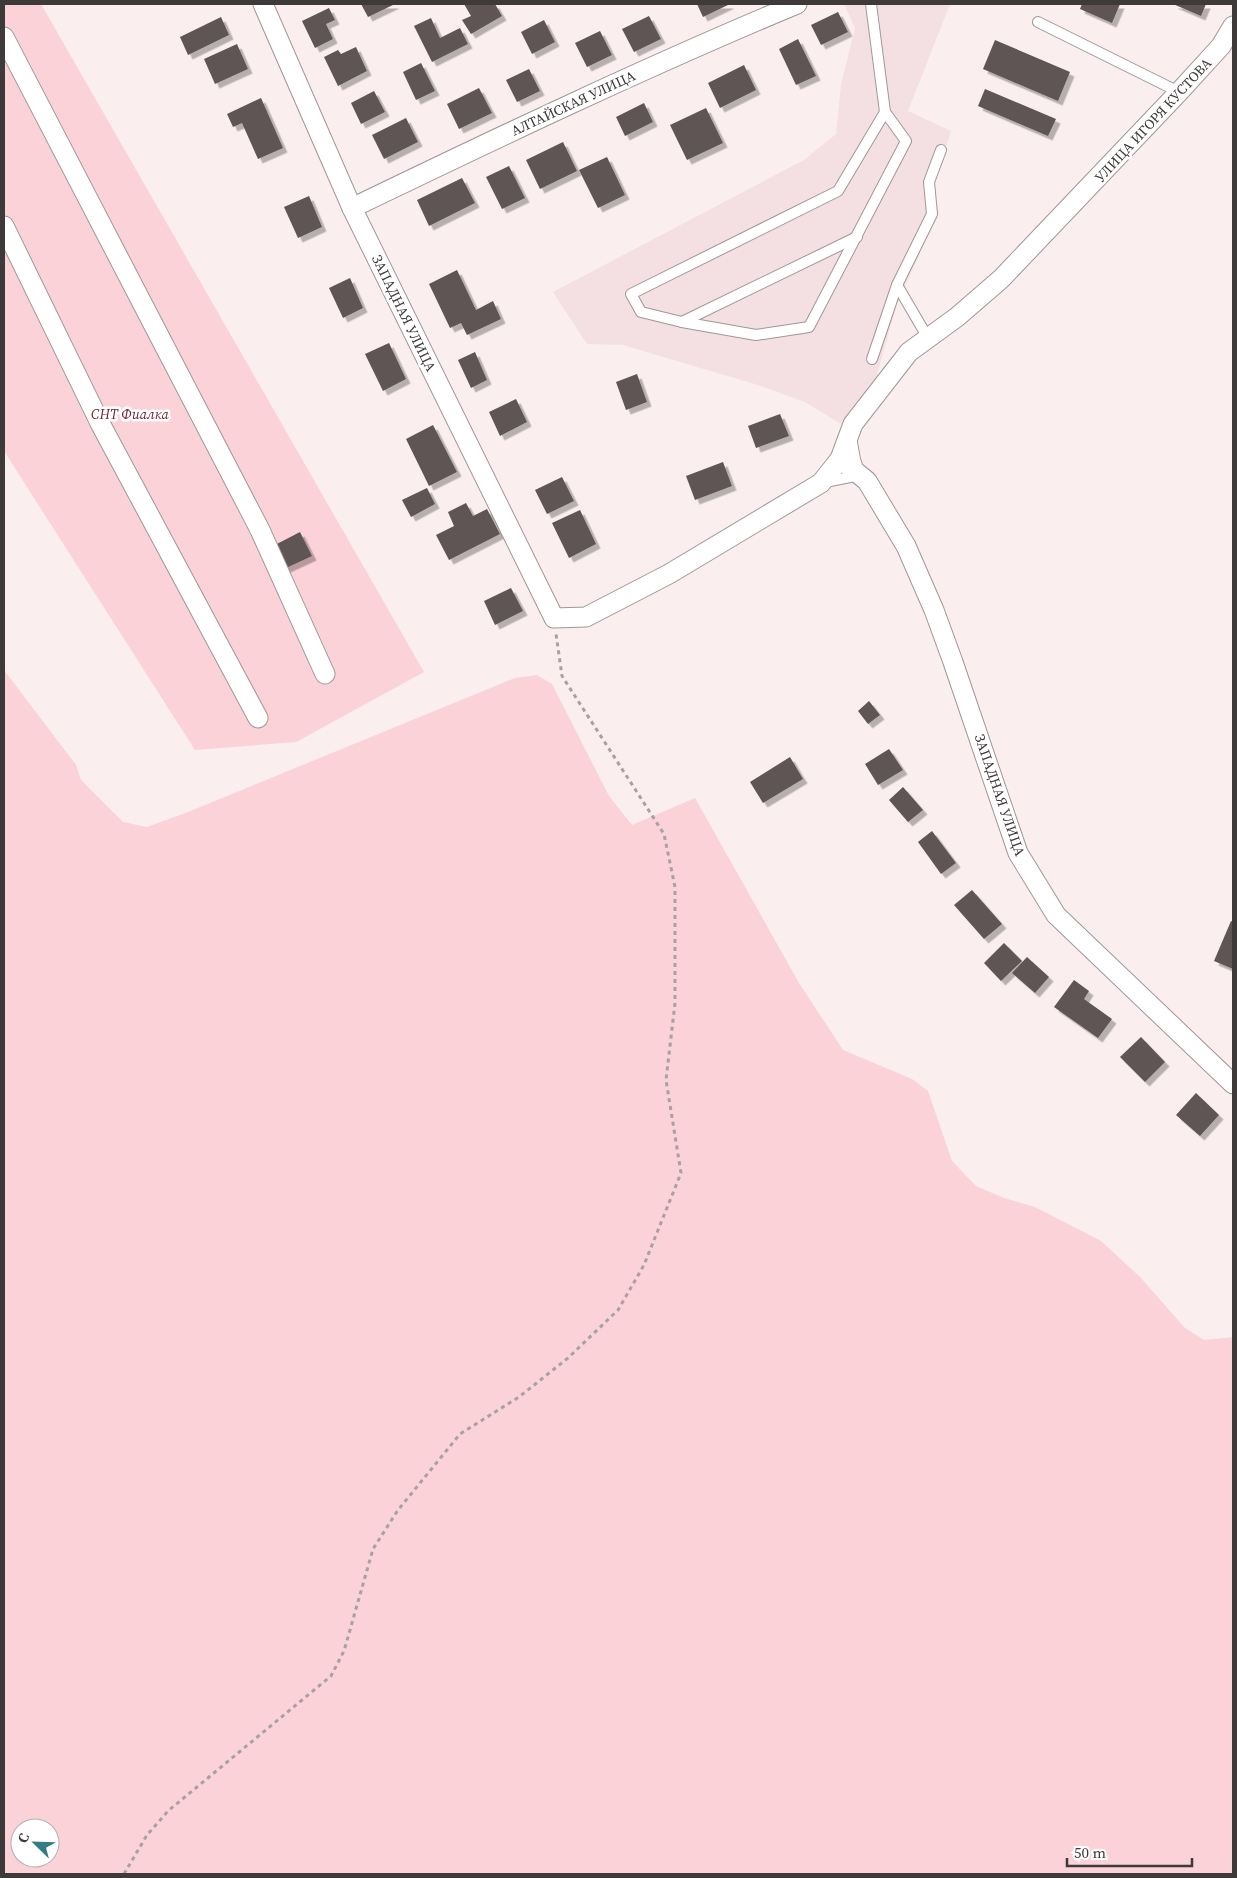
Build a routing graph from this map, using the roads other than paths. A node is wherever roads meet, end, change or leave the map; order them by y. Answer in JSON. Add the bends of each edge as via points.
{"nodes":[{"id":1,"x":263,"y":4,"type":"edge"},
{"id":2,"x":797,"y":4,"type":"edge"},
{"id":3,"x":871,"y":4,"type":"edge"},
{"id":4,"x":1038,"y":22,"type":"dead end"},
{"id":5,"x":1233,"y":26,"type":"edge"},
{"id":6,"x":4,"y":37,"type":"edge"},
{"id":7,"x":1179,"y":92,"type":"junction"},
{"id":8,"x":885,"y":112,"type":"junction"},
{"id":9,"x":941,"y":150,"type":"dead end"},
{"id":10,"x":352,"y":208,"type":"junction"},
{"id":11,"x":4,"y":226,"type":"edge"},
{"id":12,"x":857,"y":236,"type":"junction"},
{"id":13,"x":897,"y":285,"type":"junction"},
{"id":14,"x":682,"y":322,"type":"junction"},
{"id":15,"x":928,"y":338,"type":"junction"},
{"id":16,"x":872,"y":359,"type":"dead end"},
{"id":17,"x":850,"y":432,"type":"junction"},
{"id":18,"x":840,"y":459,"type":"junction"},
{"id":19,"x":860,"y":475,"type":"junction"},
{"id":20,"x":821,"y":483,"type":"junction"},
{"id":21,"x":325,"y":674,"type":"dead end"},
{"id":22,"x":258,"y":718,"type":"dead end"},
{"id":23,"x":1233,"y":1084,"type":"edge"}],
"edges":[{"from":1,"to":10,"type":"street","name":"ЗАПАДНАЯ УЛИЦА"},
{"from":2,"to":10,"type":"street","name":"АЛТАЙСКАЯ УЛИЦА","via":[[717,37]]},
{"from":3,"to":8,"type":"lane"},
{"from":4,"to":7,"type":"lane"},
{"from":5,"to":7,"type":"street","name":"УЛИЦА ИГОРЯ КУСТОВА","via":[[1221,46]]},
{"from":6,"to":21,"type":"street","via":[[260,530]]},
{"from":7,"to":15,"type":"street","name":"УЛИЦА ИГОРЯ КУСТОВА","via":[[1001,280]]},
{"from":8,"to":12,"type":"lane","via":[[906,141]]},
{"from":8,"to":14,"type":"lane","via":[[838,191],[631,294],[641,312]]},
{"from":9,"to":13,"type":"lane","via":[[929,182],[932,214]]},
{"from":10,"to":20,"type":"street","name":"ЗАПАДНАЯ УЛИЦА","via":[[554,618],[586,618],[669,574]]},
{"from":11,"to":22,"type":"street","via":[[101,425]]},
{"from":12,"to":14,"type":"lane"},
{"from":12,"to":14,"type":"lane","via":[[810,328],[756,335]]},
{"from":13,"to":15,"type":"lane"},
{"from":13,"to":16,"type":"lane"},
{"from":15,"to":17,"type":"street","name":"УЛИЦА ИГОРЯ КУСТОВА","via":[[909,352]]},
{"from":17,"to":18,"type":"street","name":"УЛИЦА ИГОРЯ КУСТОВА"},
{"from":17,"to":19,"type":"lane"},
{"from":18,"to":19,"type":"street","name":"ЗАПАДНАЯ УЛИЦА"},
{"from":18,"to":20,"type":"street","name":"УЛИЦА ИГОРЯ КУСТОВА"},
{"from":19,"to":20,"type":"lane"},
{"from":19,"to":23,"type":"street","name":"ЗАПАДНАЯ УЛИЦА","via":[[867,481],[906,546],[934,610],[1018,854],[1056,915]]}]}
